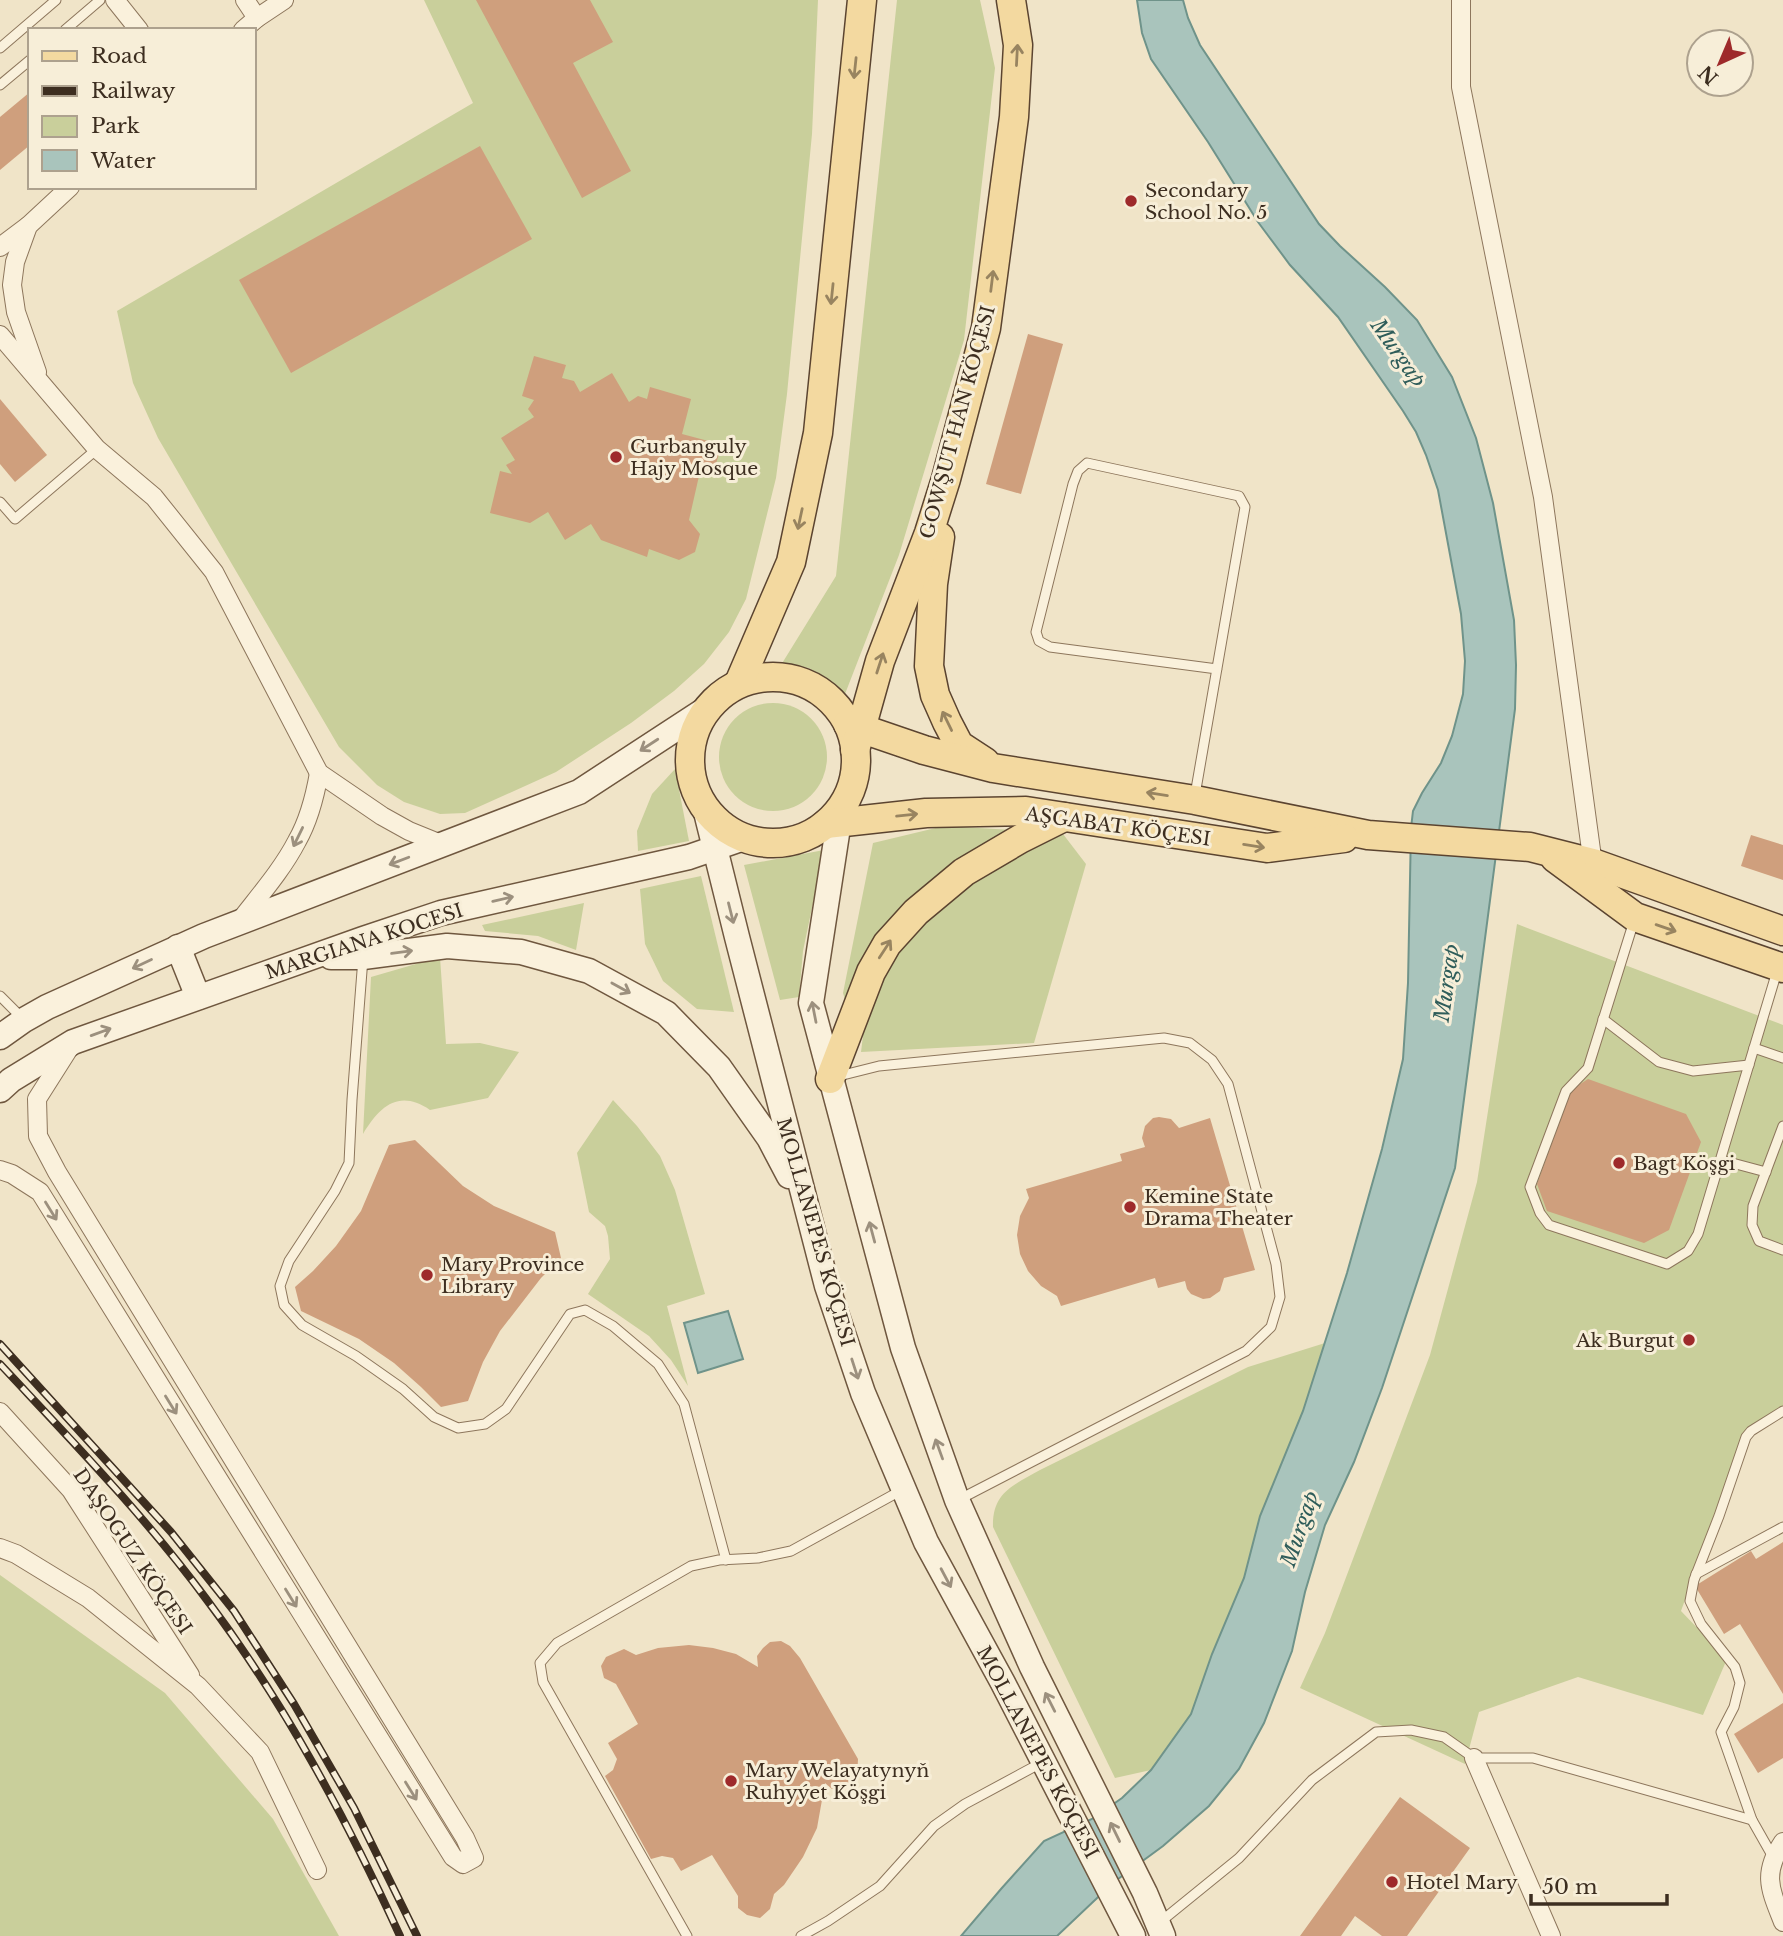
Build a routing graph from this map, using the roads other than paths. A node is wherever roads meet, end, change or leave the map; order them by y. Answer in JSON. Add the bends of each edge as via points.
{"nodes":[{"id":1,"x":56,"y":0,"type":"edge"},
{"id":2,"x":100,"y":0,"type":"edge"},
{"id":3,"x":115,"y":0,"type":"edge"},
{"id":4,"x":245,"y":0,"type":"edge"},
{"id":5,"x":284,"y":0,"type":"edge"},
{"id":6,"x":862,"y":0,"type":"edge"},
{"id":7,"x":1012,"y":0,"type":"edge"},
{"id":8,"x":1461,"y":0,"type":"edge"},
{"id":9,"x":250,"y":24,"type":"edge"},
{"id":10,"x":67,"y":28,"type":"edge"},
{"id":11,"x":137,"y":28,"type":"edge"},
{"id":12,"x":0,"y":47,"type":"edge"},
{"id":13,"x":28,"y":62,"type":"edge"},
{"id":14,"x":0,"y":85,"type":"edge"},
{"id":15,"x":68,"y":189,"type":"edge"},
{"id":16,"x":28,"y":226,"type":"junction"},
{"id":17,"x":0,"y":247,"type":"edge"},
{"id":18,"x":0,"y":335,"type":"edge"},
{"id":19,"x":40,"y":383,"type":"junction"},
{"id":20,"x":97,"y":449,"type":"junction"},
{"id":21,"x":946,"y":479,"type":"junction"},
{"id":22,"x":0,"y":502,"type":"edge"},
{"id":23,"x":1217,"y":669,"type":"junction"},
{"id":24,"x":739,"y":683,"type":"junction"},
{"id":25,"x":706,"y":709,"type":"junction"},
{"id":26,"x":855,"y":734,"type":"junction"},
{"id":27,"x":993,"y":768,"type":"junction"},
{"id":28,"x":319,"y":773,"type":"junction"},
{"id":29,"x":1195,"y":800,"type":"junction"},
{"id":30,"x":705,"y":808,"type":"junction"},
{"id":31,"x":1064,"y":817,"type":"junction"},
{"id":32,"x":835,"y":818,"type":"junction"},
{"id":33,"x":1368,"y":835,"type":"junction"},
{"id":34,"x":744,"y":838,"type":"junction"},
{"id":35,"x":441,"y":844,"type":"junction"},
{"id":36,"x":714,"y":847,"type":"junction"},
{"id":37,"x":1595,"y":876,"type":"junction"},
{"id":38,"x":1635,"y":917,"type":"junction"},
{"id":39,"x":239,"y":922,"type":"junction"},
{"id":40,"x":1783,"y":931,"type":"edge"},
{"id":41,"x":178,"y":947,"type":"junction"},
{"id":42,"x":363,"y":948,"type":"junction"},
{"id":43,"x":1781,"y":967,"type":"edge"},
{"id":44,"x":0,"y":996,"type":"edge"},
{"id":45,"x":198,"y":997,"type":"junction"},
{"id":46,"x":1603,"y":1019,"type":"junction"},
{"id":47,"x":24,"y":1020,"type":"junction"},
{"id":48,"x":0,"y":1027,"type":"edge"},
{"id":49,"x":0,"y":1037,"type":"edge"},
{"id":50,"x":73,"y":1042,"type":"junction"},
{"id":51,"x":1754,"y":1048,"type":"junction"},
{"id":52,"x":1783,"y":1058,"type":"edge"},
{"id":53,"x":1749,"y":1065,"type":"junction"},
{"id":54,"x":830,"y":1079,"type":"junction"},
{"id":55,"x":0,"y":1090,"type":"edge"},
{"id":56,"x":1783,"y":1126,"type":"edge"},
{"id":57,"x":1721,"y":1160,"type":"junction"},
{"id":58,"x":0,"y":1170,"type":"edge"},
{"id":59,"x":1766,"y":1172,"type":"junction"},
{"id":60,"x":811,"y":1221,"type":"junction"},
{"id":61,"x":1783,"y":1250,"type":"edge"},
{"id":62,"x":1783,"y":1411,"type":"edge"},
{"id":63,"x":0,"y":1412,"type":"edge"},
{"id":64,"x":233,"y":1460,"type":"junction"},
{"id":65,"x":214,"y":1473,"type":"junction"},
{"id":66,"x":903,"y":1489,"type":"junction"},
{"id":67,"x":957,"y":1500,"type":"junction"},
{"id":68,"x":1783,"y":1527,"type":"edge"},
{"id":69,"x":0,"y":1548,"type":"edge"},
{"id":70,"x":726,"y":1560,"type":"junction"},
{"id":71,"x":1696,"y":1574,"type":"junction"},
{"id":72,"x":1032,"y":1667,"type":"junction"},
{"id":73,"x":1003,"y":1683,"type":"junction"},
{"id":74,"x":198,"y":1686,"type":"junction"},
{"id":75,"x":1474,"y":1758,"type":"junction"},
{"id":76,"x":1042,"y":1762,"type":"junction"},
{"id":77,"x":1752,"y":1820,"type":"junction"},
{"id":78,"x":1778,"y":1849,"type":"edge"},
{"id":79,"x":317,"y":1870,"type":"dead end"},
{"id":80,"x":1783,"y":1922,"type":"edge"},
{"id":81,"x":1160,"y":1930,"type":"edge"},
{"id":82,"x":1129,"y":1934,"type":"edge"},
{"id":83,"x":687,"y":1936,"type":"edge"},
{"id":84,"x":801,"y":1936,"type":"edge"},
{"id":85,"x":1551,"y":1936,"type":"edge"}],
"edges":[{"from":1,"to":12,"type":"lane"},
{"from":2,"to":10,"type":"lane"},
{"from":3,"to":11,"type":"street"},
{"from":4,"to":9,"type":"street"},
{"from":5,"to":9,"type":"street"},
{"from":6,"to":24,"type":"main road","one_way":true,"via":[[818,433],[792,562]]},
{"from":21,"to":7,"type":"main road","name":"GOWŞUT HAN KÖÇESI","one_way":true,"via":[[986,328],[1014,117],[1018,45]]},
{"from":8,"to":37,"type":"street","via":[[1461,87],[1543,497]]},
{"from":13,"to":14,"type":"lane"},
{"from":15,"to":16,"type":"street"},
{"from":16,"to":17,"type":"street"},
{"from":16,"to":19,"type":"street","via":[[12,285],[16,312]]},
{"from":18,"to":19,"type":"street"},
{"from":19,"to":20,"type":"street"},
{"from":20,"to":22,"type":"lane","via":[[16,519]]},
{"from":20,"to":28,"type":"street","via":[[153,497],[214,572]]},
{"from":26,"to":21,"type":"main road","name":"GOWŞUT HAN KÖÇESI","one_way":true},
{"from":27,"to":21,"type":"main road","one_way":true,"via":[[959,745],[934,695],[929,666]]},
{"from":23,"to":23,"type":"lane","via":[[1245,507],[1239,496],[1087,463],[1073,484],[1035,632],[1039,640],[1050,647]]},
{"from":23,"to":29,"type":"lane"},
{"from":24,"to":25,"type":"main road"},
{"from":24,"to":26,"type":"main road","via":[[764,677],[790,678],[814,687],[834,703]]},
{"from":25,"to":30,"type":"main road","via":[[694,732],[690,758],[693,785]]},
{"from":25,"to":35,"type":"street","one_way":true,"via":[[579,792]]},
{"from":26,"to":27,"type":"main road","name":"AŞGABAT KÖÇESI"},
{"from":26,"to":32,"type":"main road","via":[[856,769]]},
{"from":29,"to":27,"type":"main road","name":"AŞGABAT KÖÇESI","one_way":true},
{"from":28,"to":35,"type":"street","via":[[382,816]]},
{"from":28,"to":39,"type":"street","one_way":true,"via":[[298,841]]},
{"from":29,"to":33,"type":"main road","name":"AŞGABAT KÖÇESI"},
{"from":30,"to":34,"type":"main road"},
{"from":30,"to":36,"type":"street","name":"MOLLANEPES KÖÇESI"},
{"from":32,"to":31,"type":"main road","name":"AŞGABAT KÖÇESI","one_way":true,"via":[[1026,811]]},
{"from":31,"to":33,"type":"main road","name":"AŞGABAT KÖÇESI","one_way":true,"via":[[1267,848]]},
{"from":54,"to":31,"type":"main road","one_way":true,"via":[[871,972],[887,944],[916,912],[964,872]]},
{"from":32,"to":34,"type":"main road","via":[[787,842]]},
{"from":54,"to":32,"type":"street","name":"MOLLANEPES KÖÇESI","one_way":true,"via":[[811,1003]]},
{"from":33,"to":37,"type":"main road","name":"AŞGABAT KÖÇESI","via":[[1539,850]]},
{"from":34,"to":36,"type":"street","name":"MARGIANA KOCESI"},
{"from":35,"to":39,"type":"street","one_way":true},
{"from":42,"to":36,"type":"street","name":"MARGIANA KOCESI","one_way":true,"via":[[441,913],[689,857]]},
{"from":36,"to":60,"type":"street","name":"MOLLANEPES KÖÇESI","one_way":true},
{"from":37,"to":38,"type":"main road","name":"AŞGABAT KÖÇESI"},
{"from":37,"to":40,"type":"main road","name":"AŞGABAT KÖÇESI"},
{"from":38,"to":43,"type":"main road","name":"AŞGABAT KÖÇESI","one_way":true},
{"from":38,"to":46,"type":"lane"},
{"from":39,"to":41,"type":"street"},
{"from":41,"to":45,"type":"street"},
{"from":41,"to":47,"type":"street","one_way":true},
{"from":42,"to":45,"type":"street","name":"MARGIANA KOCESI","via":[[309,957]]},
{"from":42,"to":60,"type":"street","one_way":true,"via":[[447,946],[521,952],[589,971],[666,1013],[719,1067],[769,1138]]},
{"from":42,"to":70,"type":"lane","via":[[349,1163],[289,1261],[280,1286],[284,1305],[302,1325],[356,1356],[434,1417],[458,1428],[485,1424],[506,1409],[570,1314],[585,1310],[613,1326],[658,1364],[684,1404]]},
{"from":43,"to":51,"type":"lane"},
{"from":44,"to":47,"type":"lane"},
{"from":50,"to":45,"type":"street","name":"MARGIANA KOCESI","one_way":true},
{"from":46,"to":53,"type":"lane","via":[[1659,1062],[1693,1071]]},
{"from":46,"to":57,"type":"lane","via":[[1588,1068],[1566,1091],[1530,1187],[1549,1225],[1667,1264],[1688,1251],[1698,1234]]},
{"from":47,"to":48,"type":"street"},
{"from":47,"to":49,"type":"street"},
{"from":50,"to":55,"type":"street","name":"MARGIANA KOCESI"},
{"from":50,"to":64,"type":"street","via":[[37,1099],[38,1136]]},
{"from":51,"to":52,"type":"lane"},
{"from":51,"to":53,"type":"lane"},
{"from":53,"to":57,"type":"lane"},
{"from":67,"to":54,"type":"street","name":"MOLLANEPES KÖÇESI","one_way":true,"via":[[903,1348]]},
{"from":54,"to":67,"type":"lane","via":[[879,1066],[1164,1038],[1190,1043],[1212,1060],[1228,1084],[1276,1264],[1280,1297],[1271,1327],[1246,1351]]},
{"from":56,"to":59,"type":"lane"},
{"from":57,"to":59,"type":"lane"},
{"from":58,"to":65,"type":"street","one_way":true,"via":[[40,1192]]},
{"from":59,"to":61,"type":"lane","via":[[1752,1226],[1759,1241]]},
{"from":60,"to":66,"type":"street","name":"MOLLANEPES KÖÇESI","one_way":true,"via":[[863,1393]]},
{"from":62,"to":71,"type":"lane","via":[[1746,1437]]},
{"from":63,"to":74,"type":"street","name":"DAŞOGUZ KÖÇESI","via":[[71,1490]]},
{"from":64,"to":65,"type":"street"},
{"from":65,"to":64,"type":"street","one_way":true,"via":[[453,1857],[463,1864],[474,1857]]},
{"from":66,"to":70,"type":"lane","via":[[791,1551]]},
{"from":66,"to":73,"type":"street","name":"MOLLANEPES KÖÇESI","one_way":true,"via":[[926,1542]]},
{"from":67,"to":72,"type":"street","name":"MOLLANEPES KÖÇESI"},
{"from":68,"to":71,"type":"lane"},
{"from":69,"to":74,"type":"street","via":[[88,1598]]},
{"from":70,"to":83,"type":"lane","via":[[691,1566],[557,1643],[540,1663],[543,1682]]},
{"from":71,"to":77,"type":"lane","via":[[1690,1601],[1701,1624],[1735,1667],[1740,1684],[1721,1732]]},
{"from":72,"to":73,"type":"street"},
{"from":81,"to":72,"type":"street","name":"MOLLANEPES KÖÇESI","one_way":true},
{"from":73,"to":76,"type":"street","name":"MOLLANEPES KÖÇESI"},
{"from":74,"to":79,"type":"street","via":[[260,1752]]},
{"from":75,"to":77,"type":"lane","via":[[1533,1758]]},
{"from":75,"to":81,"type":"lane","via":[[1444,1737],[1411,1730],[1376,1732],[1312,1780],[1239,1858]]},
{"from":75,"to":85,"type":"street"},
{"from":76,"to":82,"type":"street","name":"MOLLANEPES KÖÇESI"},
{"from":76,"to":84,"type":"lane","via":[[934,1826],[880,1886]]},
{"from":77,"to":78,"type":"lane"},
{"from":78,"to":80,"type":"street","via":[[1770,1883]]}]}
